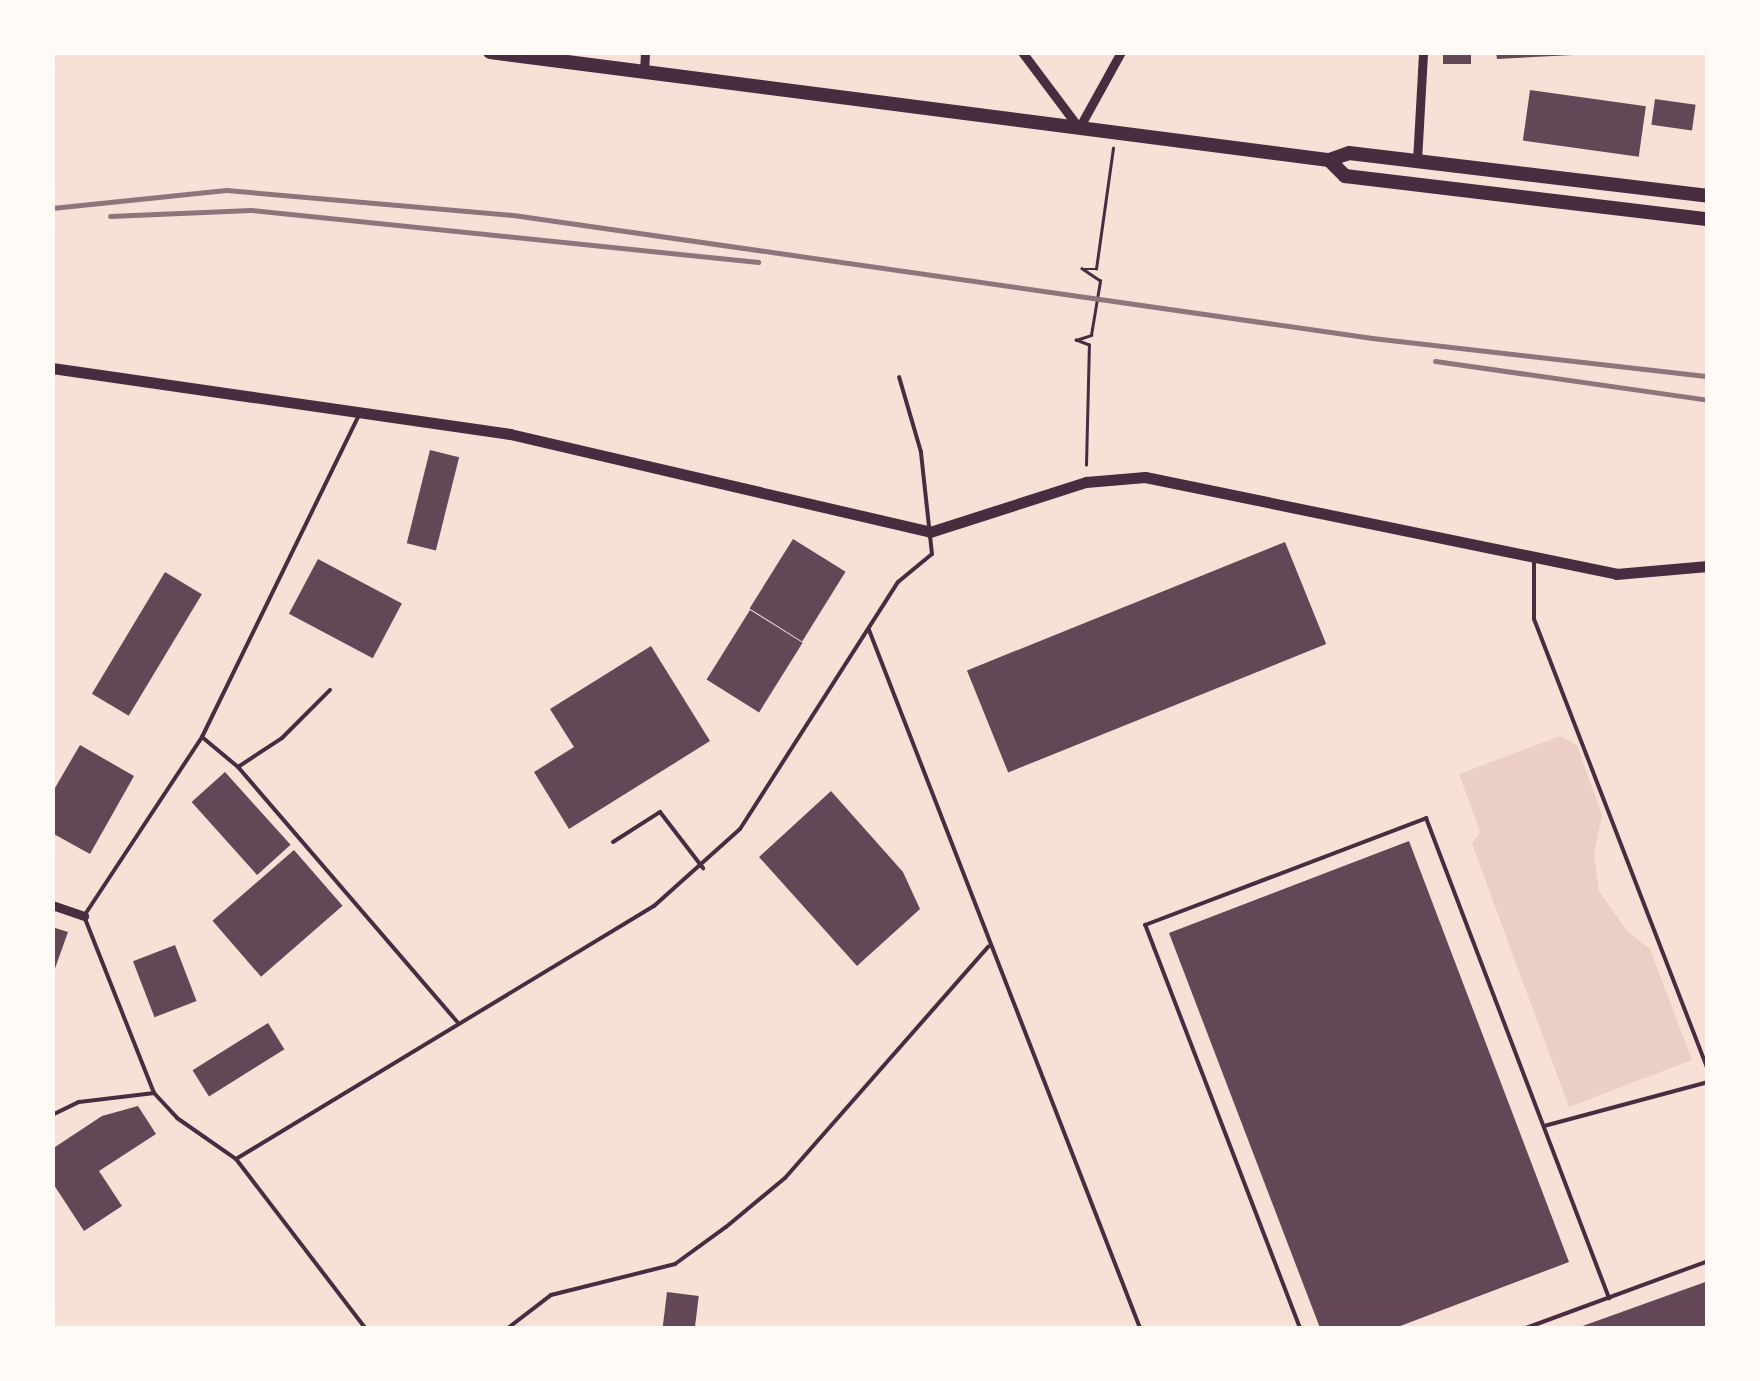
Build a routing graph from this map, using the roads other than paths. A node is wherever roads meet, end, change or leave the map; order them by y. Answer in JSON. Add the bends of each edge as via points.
{"nodes":[{"id":1,"x":490,"y":52,"type":"edge"},
{"id":2,"x":645,"y":52,"type":"edge"},
{"id":3,"x":1022,"y":52,"type":"edge"},
{"id":4,"x":1121,"y":52,"type":"edge"},
{"id":5,"x":1423,"y":52,"type":"edge"},
{"id":6,"x":644,"y":72,"type":"junction"},
{"id":7,"x":1079,"y":128,"type":"junction"},
{"id":8,"x":1330,"y":160,"type":"junction"},
{"id":9,"x":1417,"y":162,"type":"junction"},
{"id":10,"x":1708,"y":196,"type":"edge"},
{"id":11,"x":1708,"y":219,"type":"edge"},
{"id":12,"x":52,"y":368,"type":"edge"},
{"id":13,"x":898,"y":377,"type":"dead end"},
{"id":14,"x":358,"y":415,"type":"junction"},
{"id":15,"x":930,"y":532,"type":"junction"},
{"id":16,"x":1534,"y":559,"type":"junction"},
{"id":17,"x":1708,"y":566,"type":"edge"},
{"id":18,"x":870,"y":630,"type":"junction"},
{"id":19,"x":330,"y":690,"type":"dead end"},
{"id":20,"x":202,"y":737,"type":"junction"},
{"id":21,"x":238,"y":766,"type":"junction"},
{"id":22,"x":613,"y":842,"type":"dead end"},
{"id":23,"x":704,"y":868,"type":"junction"},
{"id":24,"x":52,"y":906,"type":"edge"},
{"id":25,"x":84,"y":916,"type":"junction"},
{"id":26,"x":988,"y":946,"type":"junction"},
{"id":27,"x":456,"y":1022,"type":"junction"},
{"id":28,"x":1708,"y":1070,"type":"edge"},
{"id":29,"x":1708,"y":1082,"type":"edge"},
{"id":30,"x":154,"y":1093,"type":"junction"},
{"id":31,"x":52,"y":1116,"type":"edge"},
{"id":32,"x":1544,"y":1126,"type":"junction"},
{"id":33,"x":236,"y":1159,"type":"junction"},
{"id":34,"x":1708,"y":1261,"type":"edge"},
{"id":35,"x":1609,"y":1298,"type":"junction"},
{"id":36,"x":365,"y":1328,"type":"edge"},
{"id":37,"x":508,"y":1328,"type":"edge"},
{"id":38,"x":1140,"y":1328,"type":"edge"},
{"id":39,"x":1300,"y":1328,"type":"edge"},
{"id":40,"x":1526,"y":1328,"type":"edge"}],
"edges":[{"from":1,"to":6,"type":"main road"},
{"from":2,"to":6,"type":"street"},
{"from":3,"to":7,"type":"street"},
{"from":4,"to":7,"type":"street"},
{"from":5,"to":9,"type":"street"},
{"from":6,"to":7,"type":"main road"},
{"from":7,"to":8,"type":"main road"},
{"from":8,"to":9,"type":"main road","via":[[1350,153]]},
{"from":8,"to":11,"type":"main road","via":[[1346,176]]},
{"from":9,"to":10,"type":"main road"},
{"from":12,"to":14,"type":"street"},
{"from":13,"to":15,"type":"lane","via":[[922,452]]},
{"from":14,"to":15,"type":"street","via":[[510,434]]},
{"from":14,"to":20,"type":"lane"},
{"from":15,"to":16,"type":"street","via":[[1086,482],[1145,477],[1242,492]]},
{"from":15,"to":18,"type":"lane","via":[[932,554],[898,582]]},
{"from":16,"to":17,"type":"street","via":[[1616,574]]},
{"from":16,"to":28,"type":"lane","via":[[1534,619]]},
{"from":18,"to":23,"type":"lane","via":[[740,830]]},
{"from":18,"to":26,"type":"lane"},
{"from":19,"to":21,"type":"lane","via":[[282,738]]},
{"from":20,"to":21,"type":"lane"},
{"from":20,"to":25,"type":"lane"},
{"from":21,"to":27,"type":"lane"},
{"from":22,"to":23,"type":"lane","via":[[660,812]]},
{"from":23,"to":27,"type":"lane","via":[[654,906]]},
{"from":24,"to":25,"type":"street"},
{"from":25,"to":30,"type":"lane"},
{"from":26,"to":37,"type":"lane","via":[[785,1178],[726,1227],[675,1264],[551,1295]]},
{"from":26,"to":38,"type":"lane"},
{"from":27,"to":33,"type":"lane"},
{"from":29,"to":32,"type":"lane"},
{"from":30,"to":31,"type":"lane","via":[[80,1102]]},
{"from":30,"to":33,"type":"lane","via":[[177,1118]]},
{"from":32,"to":35,"type":"lane"},
{"from":32,"to":39,"type":"lane","via":[[1426,818],[1146,925]]},
{"from":33,"to":36,"type":"lane"},
{"from":34,"to":35,"type":"lane"},
{"from":35,"to":40,"type":"lane"}]}
